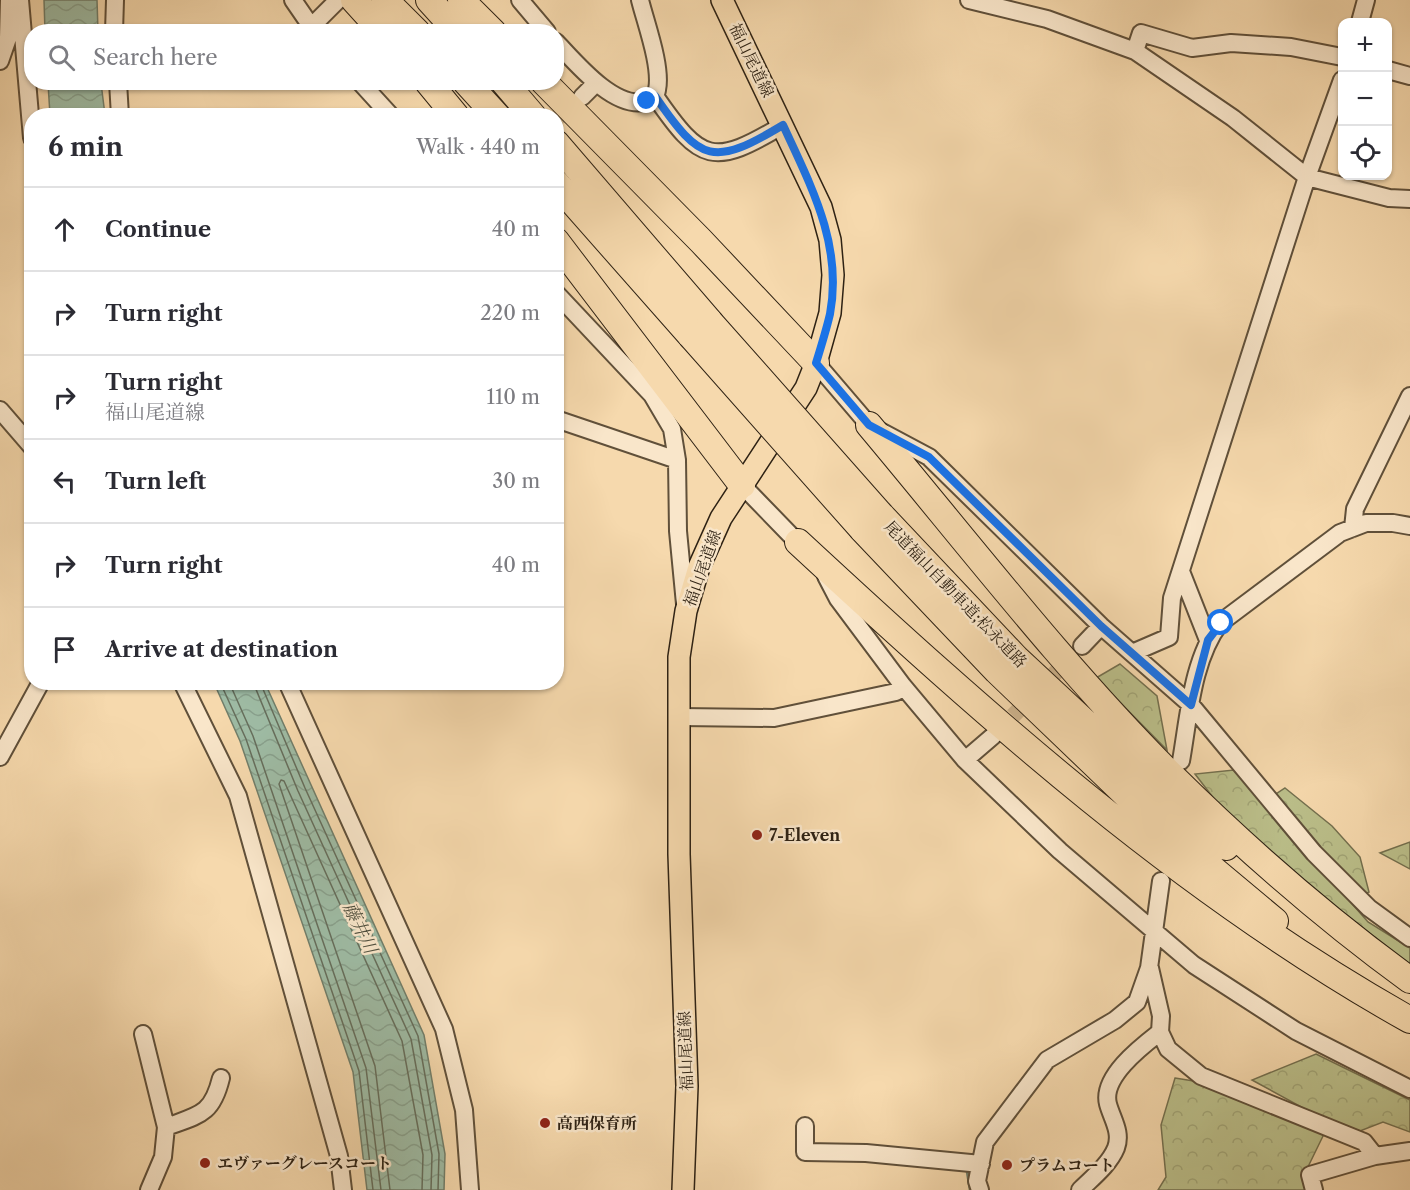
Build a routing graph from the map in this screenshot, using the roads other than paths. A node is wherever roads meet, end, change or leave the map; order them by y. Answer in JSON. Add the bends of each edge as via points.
{"nodes":[{"id":1,"x":9,"y":0,"type":"edge"},
{"id":2,"x":20,"y":0,"type":"edge"},
{"id":3,"x":115,"y":0,"type":"edge"},
{"id":4,"x":293,"y":0,"type":"edge"},
{"id":5,"x":385,"y":0,"type":"edge"},
{"id":6,"x":429,"y":0,"type":"edge"},
{"id":7,"x":462,"y":0,"type":"edge"},
{"id":8,"x":520,"y":0,"type":"edge"},
{"id":9,"x":640,"y":0,"type":"edge"},
{"id":10,"x":722,"y":0,"type":"edge"},
{"id":11,"x":969,"y":0,"type":"edge"},
{"id":12,"x":1366,"y":0,"type":"edge"},
{"id":13,"x":349,"y":1,"type":"edge"},
{"id":14,"x":1361,"y":18,"type":"edge"},
{"id":15,"x":114,"y":24,"type":"edge"},
{"id":16,"x":310,"y":24,"type":"edge"},
{"id":17,"x":319,"y":24,"type":"edge"},
{"id":18,"x":374,"y":24,"type":"edge"},
{"id":19,"x":409,"y":24,"type":"edge"},
{"id":20,"x":451,"y":24,"type":"edge"},
{"id":21,"x":485,"y":24,"type":"edge"},
{"id":22,"x":540,"y":24,"type":"edge"},
{"id":23,"x":24,"y":46,"type":"edge"},
{"id":24,"x":564,"y":50,"type":"edge"},
{"id":25,"x":1135,"y":51,"type":"junction"},
{"id":26,"x":1338,"y":56,"type":"edge"},
{"id":27,"x":0,"y":61,"type":"edge"},
{"id":28,"x":1392,"y":71,"type":"edge"},
{"id":29,"x":1410,"y":76,"type":"edge"},
{"id":30,"x":596,"y":82,"type":"junction"},
{"id":31,"x":28,"y":90,"type":"edge"},
{"id":32,"x":118,"y":90,"type":"edge"},
{"id":33,"x":367,"y":90,"type":"edge"},
{"id":34,"x":435,"y":90,"type":"edge"},
{"id":35,"x":473,"y":90,"type":"edge"},
{"id":36,"x":511,"y":90,"type":"edge"},
{"id":37,"x":551,"y":90,"type":"edge"},
{"id":38,"x":1338,"y":91,"type":"edge"},
{"id":39,"x":655,"y":96,"type":"junction"},
{"id":40,"x":582,"y":98,"type":"tunnel mouth"},
{"id":41,"x":29,"y":108,"type":"edge"},
{"id":42,"x":120,"y":108,"type":"edge"},
{"id":43,"x":384,"y":108,"type":"edge"},
{"id":44,"x":449,"y":108,"type":"edge"},
{"id":45,"x":490,"y":108,"type":"edge"},
{"id":46,"x":526,"y":108,"type":"edge"},
{"id":47,"x":783,"y":125,"type":"junction"},
{"id":48,"x":564,"y":153,"type":"edge"},
{"id":49,"x":1307,"y":177,"type":"junction"},
{"id":50,"x":564,"y":191,"type":"edge"},
{"id":51,"x":1410,"y":199,"type":"edge"},
{"id":52,"x":564,"y":251,"type":"edge"},
{"id":53,"x":564,"y":302,"type":"edge"},
{"id":54,"x":700,"y":329,"type":"junction"},
{"id":55,"x":816,"y":363,"type":"junction"},
{"id":56,"x":1410,"y":396,"type":"edge"},
{"id":57,"x":0,"y":410,"type":"edge"},
{"id":58,"x":564,"y":422,"type":"edge"},
{"id":59,"x":869,"y":425,"type":"junction"},
{"id":60,"x":24,"y":438,"type":"edge"},
{"id":61,"x":677,"y":460,"type":"junction"},
{"id":62,"x":742,"y":485,"type":"junction"},
{"id":63,"x":872,"y":522,"type":"junction"},
{"id":64,"x":1410,"y":526,"type":"edge"},
{"id":65,"x":1353,"y":528,"type":"junction"},
{"id":66,"x":798,"y":542,"type":"junction"},
{"id":67,"x":1182,"y":574,"type":"junction"},
{"id":68,"x":686,"y":611,"type":"junction"},
{"id":69,"x":1101,"y":626,"type":"junction"},
{"id":70,"x":1208,"y":640,"type":"junction"},
{"id":71,"x":1082,"y":646,"type":"tunnel mouth"},
{"id":72,"x":1132,"y":653,"type":"junction"},
{"id":73,"x":903,"y":686,"type":"junction"},
{"id":74,"x":37,"y":690,"type":"edge"},
{"id":75,"x":186,"y":690,"type":"edge"},
{"id":76,"x":291,"y":690,"type":"edge"},
{"id":77,"x":1191,"y":705,"type":"junction"},
{"id":78,"x":680,"y":717,"type":"junction"},
{"id":79,"x":993,"y":736,"type":"tunnel mouth"},
{"id":80,"x":0,"y":757,"type":"edge"},
{"id":81,"x":965,"y":760,"type":"junction"},
{"id":82,"x":1181,"y":761,"type":"dead end"},
{"id":83,"x":1161,"y":880,"type":"dead end"},
{"id":84,"x":1153,"y":928,"type":"junction"},
{"id":85,"x":1410,"y":938,"type":"edge"},
{"id":86,"x":1149,"y":968,"type":"junction"},
{"id":87,"x":1410,"y":980,"type":"edge"},
{"id":88,"x":1410,"y":989,"type":"edge"},
{"id":89,"x":1137,"y":1002,"type":"junction"},
{"id":90,"x":1410,"y":1018,"type":"edge"},
{"id":91,"x":1160,"y":1024,"type":"junction"},
{"id":92,"x":143,"y":1034,"type":"dead end"},
{"id":93,"x":221,"y":1078,"type":"dead end"},
{"id":94,"x":1410,"y":1089,"type":"edge"},
{"id":95,"x":805,"y":1126,"type":"dead end"},
{"id":96,"x":166,"y":1127,"type":"junction"},
{"id":97,"x":1410,"y":1151,"type":"edge"},
{"id":98,"x":1374,"y":1156,"type":"junction"},
{"id":99,"x":981,"y":1164,"type":"junction"},
{"id":100,"x":149,"y":1190,"type":"edge"},
{"id":101,"x":343,"y":1190,"type":"edge"},
{"id":102,"x":470,"y":1190,"type":"edge"},
{"id":103,"x":683,"y":1190,"type":"edge"},
{"id":104,"x":980,"y":1190,"type":"edge"},
{"id":105,"x":1080,"y":1190,"type":"edge"},
{"id":106,"x":1314,"y":1190,"type":"edge"}],
"edges":[{"from":1,"to":27,"type":"street","via":[[8,38]]},
{"from":2,"to":23,"type":"street"},
{"from":3,"to":15,"type":"street"},
{"from":4,"to":16,"type":"street"},
{"from":5,"to":19,"type":"highway"},
{"from":6,"to":20,"type":"highway"},
{"from":7,"to":21,"type":"highway"},
{"from":8,"to":22,"type":"street"},
{"from":9,"to":39,"type":"street","via":[[656,66]]},
{"from":10,"to":47,"type":"main road","name":"福山尾道線"},
{"from":11,"to":25,"type":"street","via":[[1047,19]]},
{"from":12,"to":14,"type":"street"},
{"from":13,"to":17,"type":"street"},
{"from":13,"to":18,"type":"highway"},
{"from":24,"to":30,"type":"street"},
{"from":25,"to":26,"type":"street","via":[[1141,33],[1192,48],[1231,43],[1291,47]]},
{"from":25,"to":49,"type":"street","via":[[1233,118]]},
{"from":28,"to":29,"type":"street"},
{"from":30,"to":39,"type":"street","via":[[631,103]]},
{"from":30,"to":40,"type":"street"},
{"from":31,"to":41,"type":"street"},
{"from":32,"to":42,"type":"street"},
{"from":33,"to":43,"type":"street"},
{"from":34,"to":44,"type":"highway"},
{"from":35,"to":45,"type":"highway"},
{"from":36,"to":46,"type":"highway"},
{"from":37,"to":55,"type":"highway"},
{"from":38,"to":49,"type":"street"},
{"from":39,"to":47,"type":"street","via":[[680,133],[714,154],[731,152]]},
{"from":47,"to":55,"type":"main road","name":"福山尾道線","via":[[821,207],[830,240],[830,314]]},
{"from":48,"to":54,"type":"highway","name":"尾道福山自動車道;松永道路"},
{"from":49,"to":51,"type":"street","via":[[1389,198]]},
{"from":49,"to":67,"type":"street"},
{"from":50,"to":54,"type":"highway","name":"尾道福山自動車道;松永道路"},
{"from":52,"to":62,"type":"highway"},
{"from":53,"to":61,"type":"street","via":[[662,409],[672,429]]},
{"from":54,"to":63,"type":"highway","name":"尾道福山自動車道;松永道路","bridge":true},
{"from":55,"to":59,"type":"street"},
{"from":55,"to":62,"type":"main road","name":"福山尾道線","via":[[806,388]]},
{"from":56,"to":65,"type":"street","via":[[1355,509]]},
{"from":57,"to":60,"type":"street"},
{"from":58,"to":61,"type":"street"},
{"from":59,"to":69,"type":"street","via":[[929,457]]},
{"from":59,"to":87,"type":"highway","via":[[1088,685],[1172,776],[1281,877]]},
{"from":61,"to":68,"type":"street","via":[[678,531]]},
{"from":62,"to":66,"type":"street"},
{"from":62,"to":68,"type":"main road","name":"福山尾道線","via":[[721,518],[699,567]]},
{"from":63,"to":88,"type":"highway","name":"尾道福山自動車道;松永道路","via":[[1161,793],[1301,910]]},
{"from":63,"to":90,"type":"highway","name":"尾道福山自動車道;松永道路","via":[[997,671],[1141,809],[1286,930]]},
{"from":64,"to":65,"type":"street","via":[[1366,523]]},
{"from":65,"to":70,"type":"street","via":[[1340,533],[1221,623]]},
{"from":66,"to":73,"type":"street"},
{"from":66,"to":90,"type":"highway","via":[[1012,734],[1174,867],[1306,960]]},
{"from":67,"to":70,"type":"street"},
{"from":67,"to":72,"type":"street","via":[[1172,598],[1169,637]]},
{"from":68,"to":78,"type":"main road","name":"福山尾道線","via":[[679,657]]},
{"from":69,"to":71,"type":"street"},
{"from":69,"to":72,"type":"street"},
{"from":70,"to":77,"type":"street"},
{"from":72,"to":77,"type":"street"},
{"from":73,"to":78,"type":"street","via":[[896,692],[774,718]]},
{"from":73,"to":81,"type":"street"},
{"from":74,"to":80,"type":"street"},
{"from":75,"to":101,"type":"street","via":[[238,796],[339,1156]]},
{"from":76,"to":102,"type":"street","via":[[444,1029],[464,1110]]},
{"from":77,"to":82,"type":"street"},
{"from":77,"to":85,"type":"street","via":[[1314,853],[1369,908]]},
{"from":78,"to":103,"type":"main road","name":"福山尾道線","via":[[679,854],[687,1086]]},
{"from":79,"to":81,"type":"street"},
{"from":81,"to":84,"type":"street","via":[[1060,851]]},
{"from":83,"to":84,"type":"street"},
{"from":84,"to":86,"type":"street"},
{"from":84,"to":94,"type":"street","via":[[1194,965],[1296,1031]]},
{"from":86,"to":89,"type":"street"},
{"from":86,"to":91,"type":"street"},
{"from":89,"to":91,"type":"street","via":[[1149,1001]]},
{"from":89,"to":99,"type":"street","via":[[1116,1020],[1047,1060],[985,1142]]},
{"from":91,"to":98,"type":"street","via":[[1168,1049],[1201,1076],[1364,1142]]},
{"from":91,"to":105,"type":"street","via":[[1126,1058],[1108,1090],[1107,1101],[1119,1134],[1116,1149]]},
{"from":92,"to":96,"type":"street"},
{"from":93,"to":96,"type":"street","via":[[216,1101],[198,1115]]},
{"from":95,"to":99,"type":"street","via":[[805,1152],[866,1153]]},
{"from":96,"to":100,"type":"street","via":[[163,1157]]},
{"from":97,"to":98,"type":"street"},
{"from":98,"to":106,"type":"street","via":[[1310,1175]]},
{"from":99,"to":104,"type":"street","via":[[977,1181]]}]}
